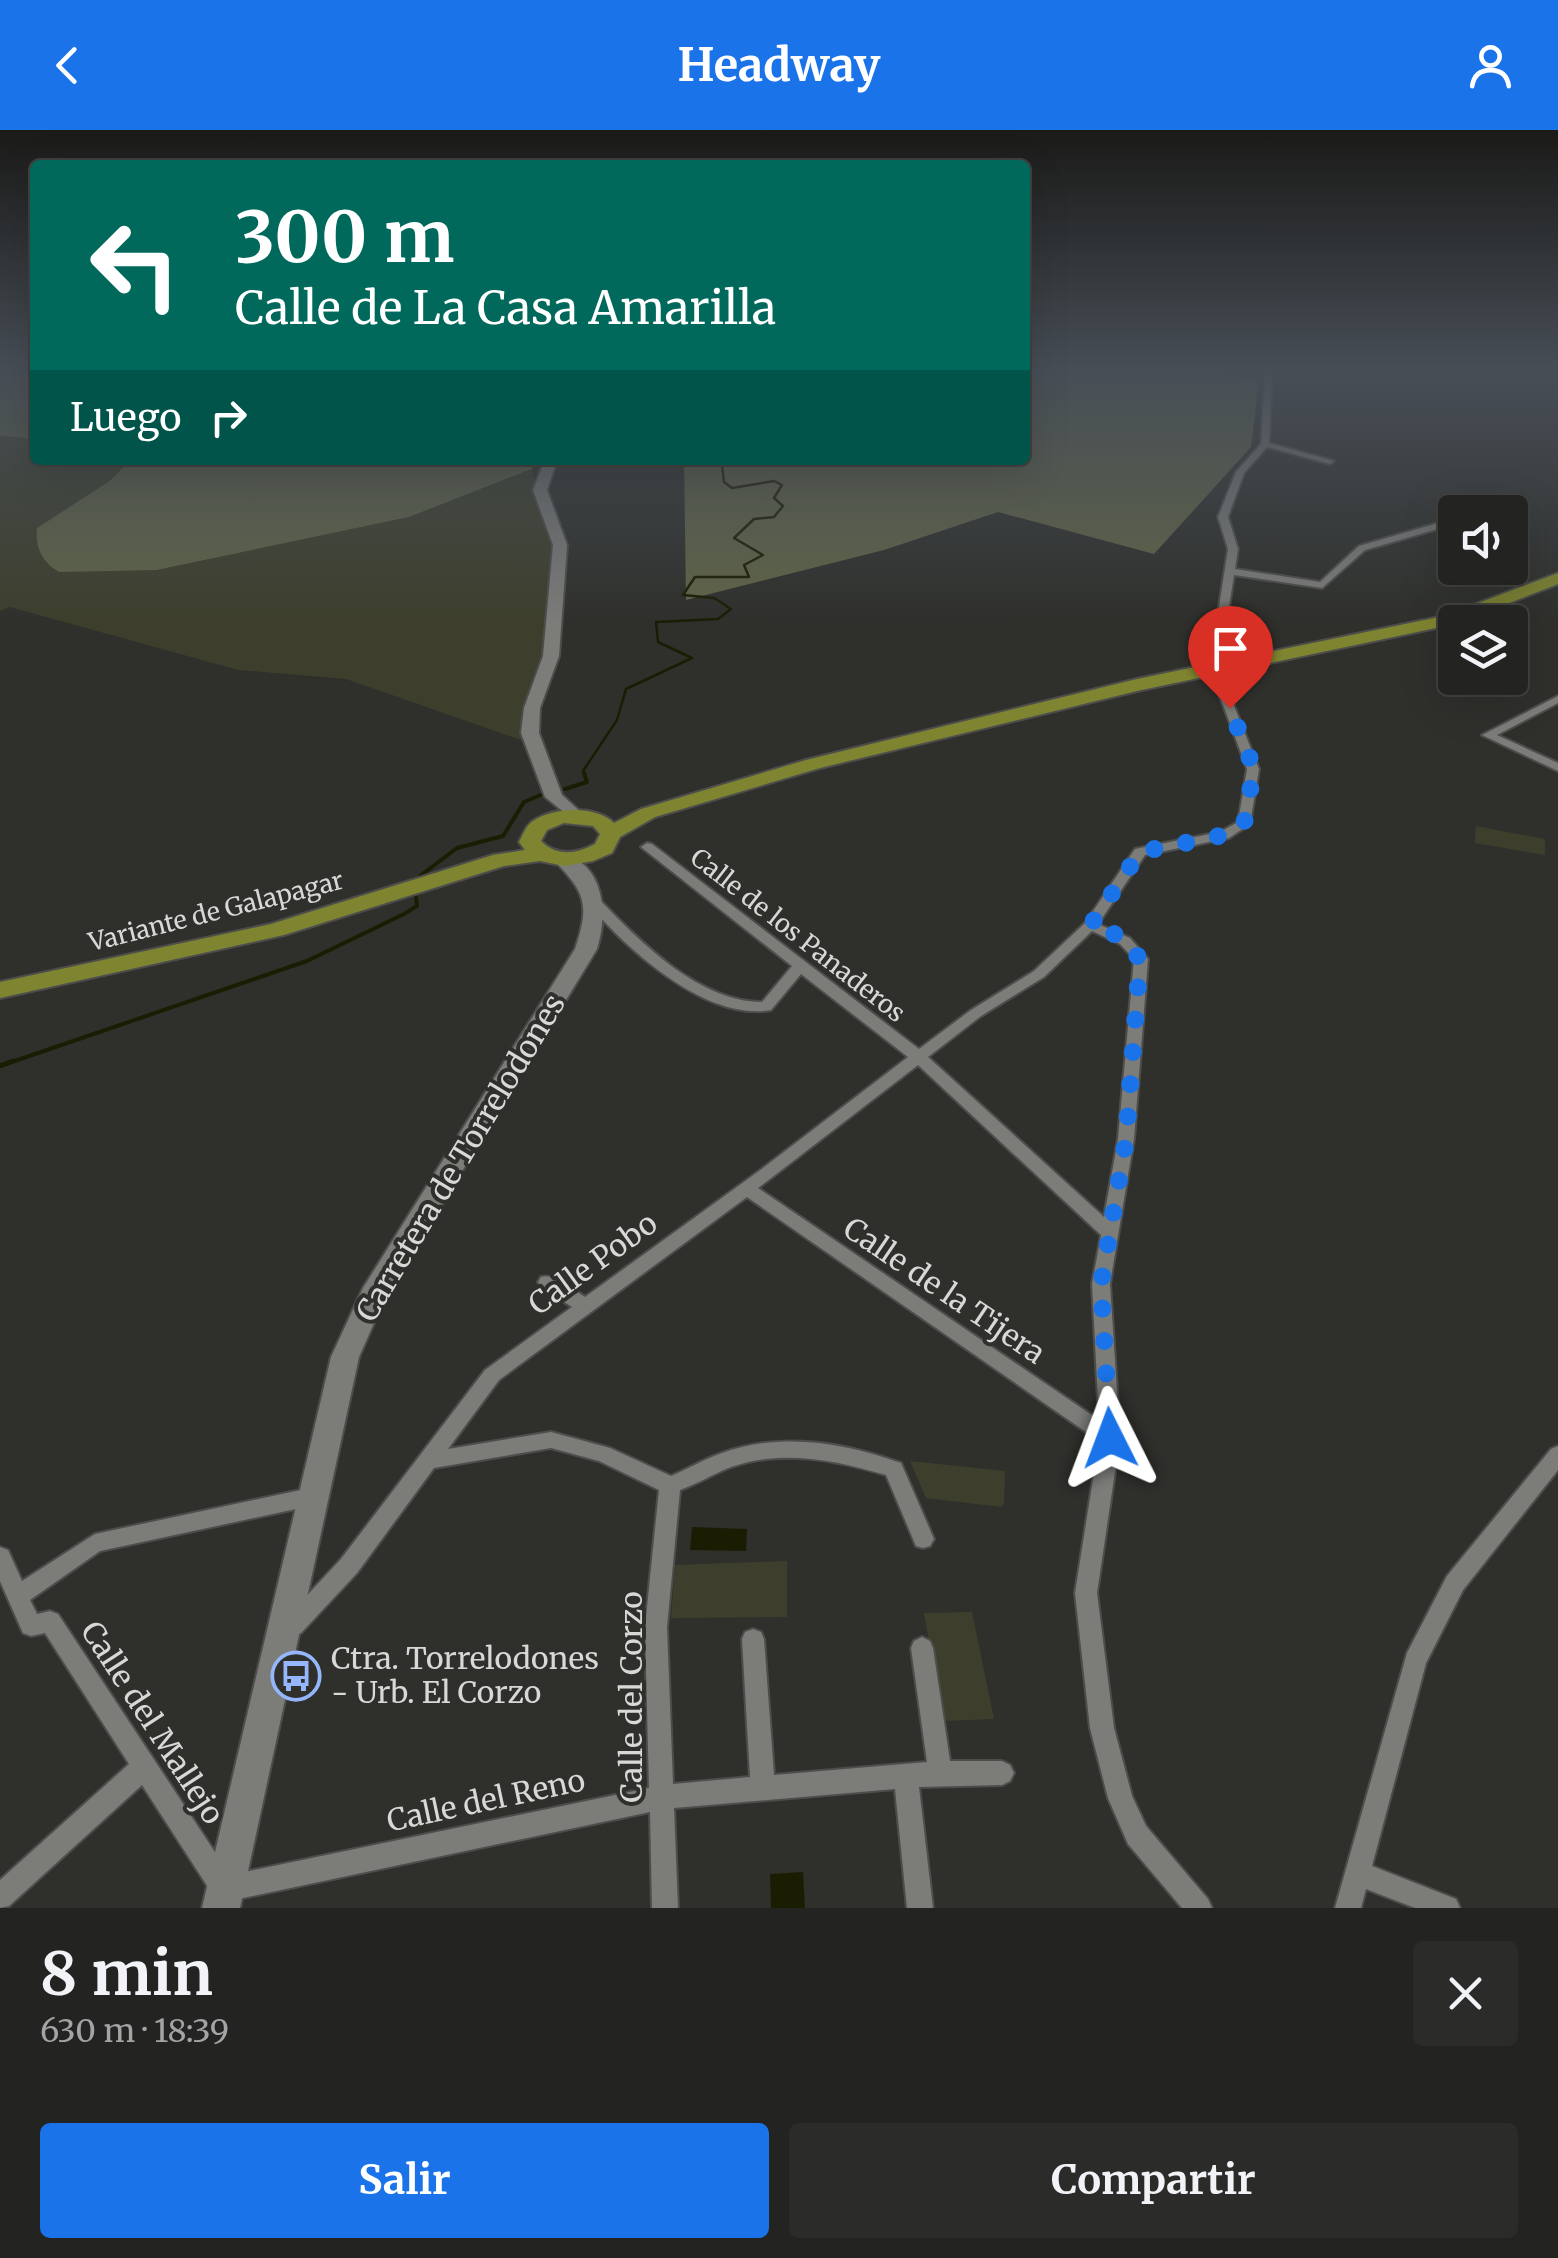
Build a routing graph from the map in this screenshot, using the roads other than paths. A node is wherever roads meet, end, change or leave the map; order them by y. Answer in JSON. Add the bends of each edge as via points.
{"nodes":[{"id":1,"x":1253,"y":457,"type":"edge"},
{"id":2,"x":1315,"y":457,"type":"edge"},
{"id":3,"x":1330,"y":461,"type":"dead end"},
{"id":4,"x":548,"y":465,"type":"edge"},
{"id":5,"x":1438,"y":526,"type":"edge"},
{"id":6,"x":1230,"y":571,"type":"junction"},
{"id":7,"x":1558,"y":578,"type":"edge"},
{"id":8,"x":1216,"y":658,"type":"dead end"},
{"id":9,"x":1218,"y":678,"type":"dead end"},
{"id":10,"x":1558,"y":699,"type":"edge"},
{"id":11,"x":1558,"y":766,"type":"edge"},
{"id":12,"x":554,"y":797,"type":"junction"},
{"id":13,"x":575,"y":815,"type":"junction"},
{"id":14,"x":550,"y":820,"type":"junction"},
{"id":15,"x":605,"y":827,"type":"junction"},
{"id":16,"x":647,"y":847,"type":"dead end"},
{"id":17,"x":545,"y":852,"type":"junction"},
{"id":18,"x":591,"y":878,"type":"junction"},
{"id":19,"x":1090,"y":926,"type":"junction"},
{"id":20,"x":799,"y":968,"type":"junction"},
{"id":21,"x":0,"y":990,"type":"edge"},
{"id":22,"x":921,"y":1059,"type":"junction"},
{"id":23,"x":747,"y":1189,"type":"junction"},
{"id":24,"x":1110,"y":1232,"type":"junction"},
{"id":25,"x":547,"y":1282,"type":"dead end"},
{"id":26,"x":587,"y":1306,"type":"junction"},
{"id":27,"x":1110,"y":1438,"type":"junction"},
{"id":28,"x":1558,"y":1455,"type":"edge"},
{"id":29,"x":427,"y":1461,"type":"junction"},
{"id":30,"x":670,"y":1486,"type":"junction"},
{"id":31,"x":310,"y":1497,"type":"junction"},
{"id":32,"x":923,"y":1540,"type":"dead end"},
{"id":33,"x":0,"y":1557,"type":"edge"},
{"id":34,"x":349,"y":1566,"type":"junction"},
{"id":35,"x":293,"y":1581,"type":"junction"},
{"id":36,"x":16,"y":1597,"type":"junction"},
{"id":37,"x":753,"y":1638,"type":"dead end"},
{"id":38,"x":278,"y":1647,"type":"junction"},
{"id":39,"x":922,"y":1648,"type":"dead end"},
{"id":40,"x":143,"y":1768,"type":"junction"},
{"id":41,"x":940,"y":1773,"type":"junction"},
{"id":42,"x":1002,"y":1773,"type":"dead end"},
{"id":43,"x":906,"y":1777,"type":"junction"},
{"id":44,"x":763,"y":1789,"type":"junction"},
{"id":45,"x":662,"y":1797,"type":"junction"},
{"id":46,"x":1358,"y":1872,"type":"junction"},
{"id":47,"x":0,"y":1897,"type":"edge"},
{"id":48,"x":222,"y":1898,"type":"edge"},
{"id":49,"x":665,"y":1908,"type":"edge"},
{"id":50,"x":920,"y":1908,"type":"edge"},
{"id":51,"x":1199,"y":1908,"type":"edge"},
{"id":52,"x":1348,"y":1908,"type":"edge"},
{"id":53,"x":1447,"y":1908,"type":"edge"}],
"edges":[{"from":1,"to":6,"type":"street","via":[[1240,472],[1223,517],[1233,548]]},
{"from":2,"to":3,"type":"street"},
{"from":4,"to":12,"type":"main road","via":[[540,490],[557,532],[559,559],[551,656],[530,733]]},
{"from":5,"to":6,"type":"street","via":[[1362,548],[1322,585]]},
{"from":6,"to":8,"type":"street"},
{"from":7,"to":15,"type":"main road","via":[[1449,620],[942,729]]},
{"from":9,"to":19,"type":"street","name":"Calle Pobo","via":[[1254,769],[1244,824],[1224,835],[1140,852]]},
{"from":10,"to":11,"type":"street","via":[[1488,735]]},
{"from":12,"to":13,"type":"main road"},
{"from":12,"to":14,"type":"main road"},
{"from":13,"to":14,"type":"main road"},
{"from":13,"to":15,"type":"main road"},
{"from":14,"to":17,"type":"main road","via":[[538,826]]},
{"from":15,"to":18,"type":"main road"},
{"from":16,"to":20,"type":"street","name":"Calle de los Panaderos"},
{"from":17,"to":18,"type":"main road"},
{"from":17,"to":21,"type":"main road","name":"Variante de Galapagar","via":[[276,930]]},
{"from":18,"to":20,"type":"street","via":[[632,944],[731,1007],[766,1006]]},
{"from":18,"to":31,"type":"main road","name":"Carretera de Torrelodones","via":[[595,922],[576,968],[360,1324],[333,1398]]},
{"from":19,"to":22,"type":"street","name":"Calle Pobo","via":[[1038,974]]},
{"from":19,"to":24,"type":"street","via":[[1120,936],[1140,959],[1126,1140]]},
{"from":20,"to":22,"type":"street","name":"Calle de los Panaderos"},
{"from":22,"to":23,"type":"street","name":"Calle Pobo"},
{"from":22,"to":24,"type":"street","name":"Calle de los Panaderos"},
{"from":23,"to":26,"type":"street","name":"Calle Pobo"},
{"from":23,"to":27,"type":"street","name":"Calle de la Tijera"},
{"from":24,"to":27,"type":"street","via":[[1101,1284]]},
{"from":25,"to":26,"type":"street"},
{"from":26,"to":29,"type":"street","name":"Calle Pobo","via":[[492,1375]]},
{"from":27,"to":51,"type":"street","via":[[1086,1593],[1102,1728],[1136,1834]]},
{"from":28,"to":46,"type":"street","via":[[1455,1583],[1416,1661]]},
{"from":29,"to":30,"type":"street","via":[[552,1440],[602,1454]]},
{"from":29,"to":34,"type":"street","name":"Calle Pobo"},
{"from":30,"to":32,"type":"street","via":[[728,1459],[783,1446],[827,1448],[894,1469]]},
{"from":30,"to":45,"type":"street","name":"Calle del Corzo","via":[[656,1627]]},
{"from":31,"to":35,"type":"main road","name":"Carretera de Torrelodones"},
{"from":31,"to":36,"type":"street","via":[[95,1544]]},
{"from":33,"to":36,"type":"street"},
{"from":34,"to":35,"type":"street","via":[[320,1581]]},
{"from":34,"to":38,"type":"street","name":"Calle Pobo"},
{"from":35,"to":38,"type":"main road","name":"Carretera de Torrelodones"},
{"from":36,"to":40,"type":"street","name":"Calle del Mallejo","via":[[30,1626],[50,1620]]},
{"from":37,"to":44,"type":"street"},
{"from":38,"to":48,"type":"main road","name":"Carretera de Torrelodones"},
{"from":39,"to":41,"type":"street"},
{"from":40,"to":47,"type":"street"},
{"from":40,"to":48,"type":"street","name":"Calle del Mallejo"},
{"from":41,"to":42,"type":"street","name":"Calle del Reno"},
{"from":41,"to":43,"type":"street","name":"Calle del Reno"},
{"from":43,"to":44,"type":"street","name":"Calle del Reno"},
{"from":43,"to":50,"type":"street"},
{"from":44,"to":45,"type":"street","name":"Calle del Reno"},
{"from":45,"to":48,"type":"street","name":"Calle del Reno"},
{"from":45,"to":49,"type":"street","name":"Calle del Corzo"},
{"from":46,"to":52,"type":"street"},
{"from":46,"to":53,"type":"street"}]}
